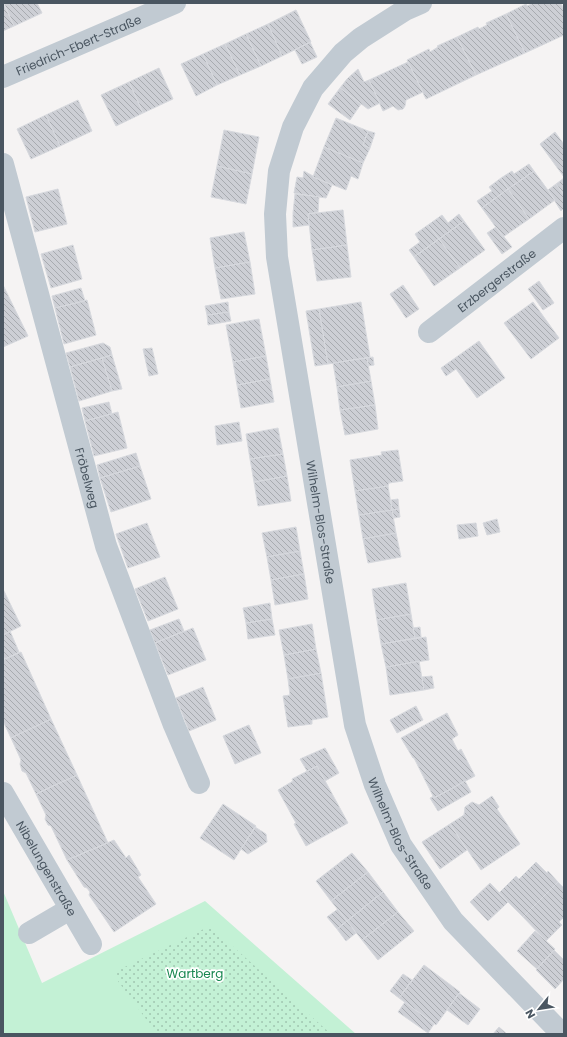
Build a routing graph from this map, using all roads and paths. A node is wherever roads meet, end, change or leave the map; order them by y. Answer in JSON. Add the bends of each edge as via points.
{"nodes":[{"id":1,"x":175,"y":3,"type":"edge"},
{"id":2,"x":421,"y":3,"type":"edge"},
{"id":3,"x":3,"y":76,"type":"edge"},
{"id":4,"x":3,"y":164,"type":"edge"},
{"id":5,"x":564,"y":228,"type":"edge"},
{"id":6,"x":429,"y":332,"type":"dead end"},
{"id":7,"x":200,"y":783,"type":"dead end"},
{"id":8,"x":3,"y":793,"type":"edge"},
{"id":9,"x":70,"y":909,"type":"junction"},
{"id":10,"x":29,"y":933,"type":"dead end"},
{"id":11,"x":91,"y":944,"type":"dead end"},
{"id":12,"x":562,"y":1034,"type":"edge"}],
"edges":[{"from":1,"to":3,"type":"street","name":"Friedrich-Ebert-Straße"},
{"from":2,"to":12,"type":"street","name":"Wilhelm-Blos-Straße","via":[[405,10],[361,38],[343,53],[313,88],[294,127],[279,171],[275,214],[277,256],[355,725],[374,785],[402,845],[453,921]]},
{"from":4,"to":7,"type":"street","name":"Fröbelweg","via":[[106,546],[174,726]]},
{"from":5,"to":6,"type":"street","name":"Erzbergerstraße"},
{"from":8,"to":9,"type":"street","name":"Nibelungenstraße"},
{"from":9,"to":10,"type":"street"},
{"from":9,"to":11,"type":"street","name":"Nibelungenstraße"}]}
